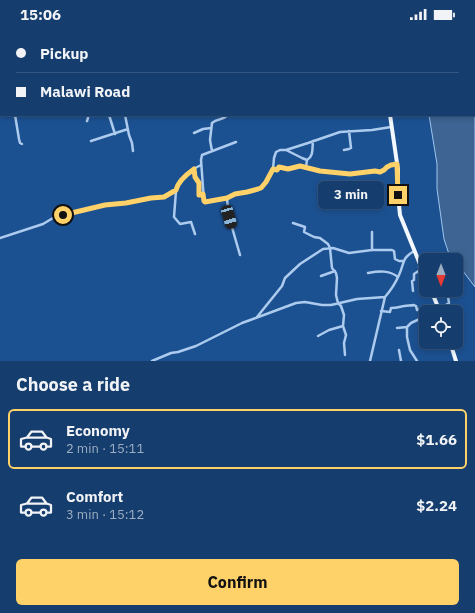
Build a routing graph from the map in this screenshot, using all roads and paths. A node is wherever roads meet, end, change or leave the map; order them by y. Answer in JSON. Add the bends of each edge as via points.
{"nodes":[{"id":1,"x":15,"y":116,"type":"edge"},
{"id":2,"x":88,"y":116,"type":"edge"},
{"id":3,"x":109,"y":116,"type":"edge"},
{"id":4,"x":124,"y":116,"type":"edge"},
{"id":5,"x":227,"y":116,"type":"edge"},
{"id":6,"x":390,"y":116,"type":"edge"},
{"id":7,"x":87,"y":121,"type":"dead end"},
{"id":8,"x":391,"y":127,"type":"junction"},
{"id":9,"x":211,"y":128,"type":"junction"},
{"id":10,"x":128,"y":129,"type":"junction"},
{"id":11,"x":349,"y":132,"type":"junction"},
{"id":12,"x":194,"y":133,"type":"dead end"},
{"id":13,"x":115,"y":134,"type":"junction"},
{"id":14,"x":91,"y":141,"type":"dead end"},
{"id":15,"x":313,"y":141,"type":"junction"},
{"id":16,"x":236,"y":142,"type":"dead end"},
{"id":17,"x":22,"y":144,"type":"dead end"},
{"id":18,"x":286,"y":150,"type":"junction"},
{"id":19,"x":344,"y":150,"type":"dead end"},
{"id":20,"x":133,"y":151,"type":"dead end"},
{"id":21,"x":212,"y":151,"type":"junction"},
{"id":22,"x":307,"y":160,"type":"junction"},
{"id":23,"x":397,"y":164,"type":"junction"},
{"id":24,"x":201,"y":165,"type":"junction"},
{"id":25,"x":306,"y":167,"type":"junction"},
{"id":26,"x":194,"y":169,"type":"junction"},
{"id":27,"x":273,"y":169,"type":"junction"},
{"id":28,"x":176,"y":190,"type":"junction"},
{"id":29,"x":203,"y":194,"type":"junction"},
{"id":30,"x":227,"y":198,"type":"junction"},
{"id":31,"x":293,"y":223,"type":"dead end"},
{"id":32,"x":372,"y":232,"type":"dead end"},
{"id":33,"x":195,"y":234,"type":"dead end"},
{"id":34,"x":0,"y":238,"type":"edge"},
{"id":35,"x":330,"y":248,"type":"junction"},
{"id":36,"x":372,"y":250,"type":"junction"},
{"id":37,"x":414,"y":251,"type":"junction"},
{"id":38,"x":240,"y":255,"type":"dead end"},
{"id":39,"x":404,"y":261,"type":"junction"},
{"id":40,"x":419,"y":263,"type":"edge"},
{"id":41,"x":335,"y":271,"type":"junction"},
{"id":42,"x":368,"y":272,"type":"dead end"},
{"id":43,"x":321,"y":276,"type":"dead end"},
{"id":44,"x":398,"y":276,"type":"junction"},
{"id":45,"x":413,"y":291,"type":"dead end"},
{"id":46,"x":385,"y":297,"type":"junction"},
{"id":47,"x":338,"y":303,"type":"junction"},
{"id":48,"x":419,"y":309,"type":"edge"},
{"id":49,"x":381,"y":311,"type":"junction"},
{"id":50,"x":256,"y":318,"type":"junction"},
{"id":51,"x":419,"y":319,"type":"edge"},
{"id":52,"x":343,"y":326,"type":"junction"},
{"id":53,"x":407,"y":327,"type":"junction"},
{"id":54,"x":397,"y":328,"type":"dead end"},
{"id":55,"x":318,"y":336,"type":"dead end"},
{"id":56,"x":452,"y":349,"type":"edge"},
{"id":57,"x":400,"y":350,"type":"dead end"},
{"id":58,"x":345,"y":355,"type":"dead end"},
{"id":59,"x":160,"y":359,"type":"edge"},
{"id":60,"x":152,"y":361,"type":"edge"},
{"id":61,"x":370,"y":361,"type":"edge"},
{"id":62,"x":401,"y":361,"type":"edge"},
{"id":63,"x":417,"y":361,"type":"edge"},
{"id":64,"x":456,"y":361,"type":"edge"}],
"edges":[{"from":1,"to":17,"type":"street"},
{"from":2,"to":7,"type":"street"},
{"from":3,"to":13,"type":"street"},
{"from":4,"to":10,"type":"street"},
{"from":5,"to":9,"type":"street","via":[[212,122]]},
{"from":6,"to":8,"type":"main road"},
{"from":8,"to":11,"type":"street"},
{"from":8,"to":23,"type":"main road"},
{"from":9,"to":12,"type":"street"},
{"from":9,"to":21,"type":"street"},
{"from":10,"to":13,"type":"street"},
{"from":10,"to":20,"type":"street"},
{"from":11,"to":15,"type":"street","via":[[340,132]]},
{"from":11,"to":19,"type":"street","via":[[351,148]]},
{"from":13,"to":14,"type":"street"},
{"from":15,"to":18,"type":"street"},
{"from":15,"to":22,"type":"street","via":[[312,155]]},
{"from":16,"to":21,"type":"street"},
{"from":18,"to":22,"type":"street"},
{"from":18,"to":27,"type":"street","via":[[276,152]]},
{"from":21,"to":24,"type":"street","via":[[202,155]]},
{"from":22,"to":25,"type":"street"},
{"from":23,"to":25,"type":"street","via":[[380,172],[350,174]]},
{"from":23,"to":37,"type":"main road","via":[[400,215]]},
{"from":24,"to":26,"type":"street"},
{"from":24,"to":29,"type":"street"},
{"from":25,"to":27,"type":"street"},
{"from":26,"to":28,"type":"street","via":[[180,181]]},
{"from":26,"to":29,"type":"street","via":[[199,183],[199,195]]},
{"from":27,"to":30,"type":"street","via":[[261,188]]},
{"from":28,"to":33,"type":"street","via":[[174,217],[180,224],[191,222]]},
{"from":28,"to":34,"type":"street","via":[[164,197],[105,205],[63,215]]},
{"from":29,"to":30,"type":"street","via":[[205,202]]},
{"from":30,"to":38,"type":"street","via":[[229,217]]},
{"from":31,"to":35,"type":"street","via":[[304,227],[304,232],[320,238]]},
{"from":32,"to":36,"type":"street"},
{"from":35,"to":36,"type":"street","via":[[349,253]]},
{"from":35,"to":41,"type":"street","via":[[332,268]]},
{"from":35,"to":50,"type":"street","via":[[323,249],[295,269]]},
{"from":36,"to":39,"type":"street","via":[[392,250],[395,259]]},
{"from":37,"to":39,"type":"street"},
{"from":37,"to":40,"type":"main road"},
{"from":37,"to":45,"type":"street","via":[[420,270],[414,274]]},
{"from":39,"to":44,"type":"street"},
{"from":41,"to":43,"type":"street"},
{"from":41,"to":47,"type":"street"},
{"from":42,"to":44,"type":"street","via":[[389,272]]},
{"from":44,"to":46,"type":"street"},
{"from":46,"to":47,"type":"street"},
{"from":46,"to":49,"type":"street"},
{"from":47,"to":50,"type":"street","via":[[296,303]]},
{"from":47,"to":52,"type":"street","via":[[344,315]]},
{"from":48,"to":49,"type":"street","via":[[414,305],[391,308],[390,312]]},
{"from":49,"to":61,"type":"street"},
{"from":50,"to":59,"type":"street","via":[[196,346]]},
{"from":51,"to":53,"type":"street"},
{"from":52,"to":55,"type":"street"},
{"from":52,"to":58,"type":"street","via":[[346,335]]},
{"from":53,"to":54,"type":"street"},
{"from":53,"to":63,"type":"street","via":[[410,350]]},
{"from":56,"to":64,"type":"main road"},
{"from":57,"to":62,"type":"street"},
{"from":59,"to":60,"type":"street"}]}
